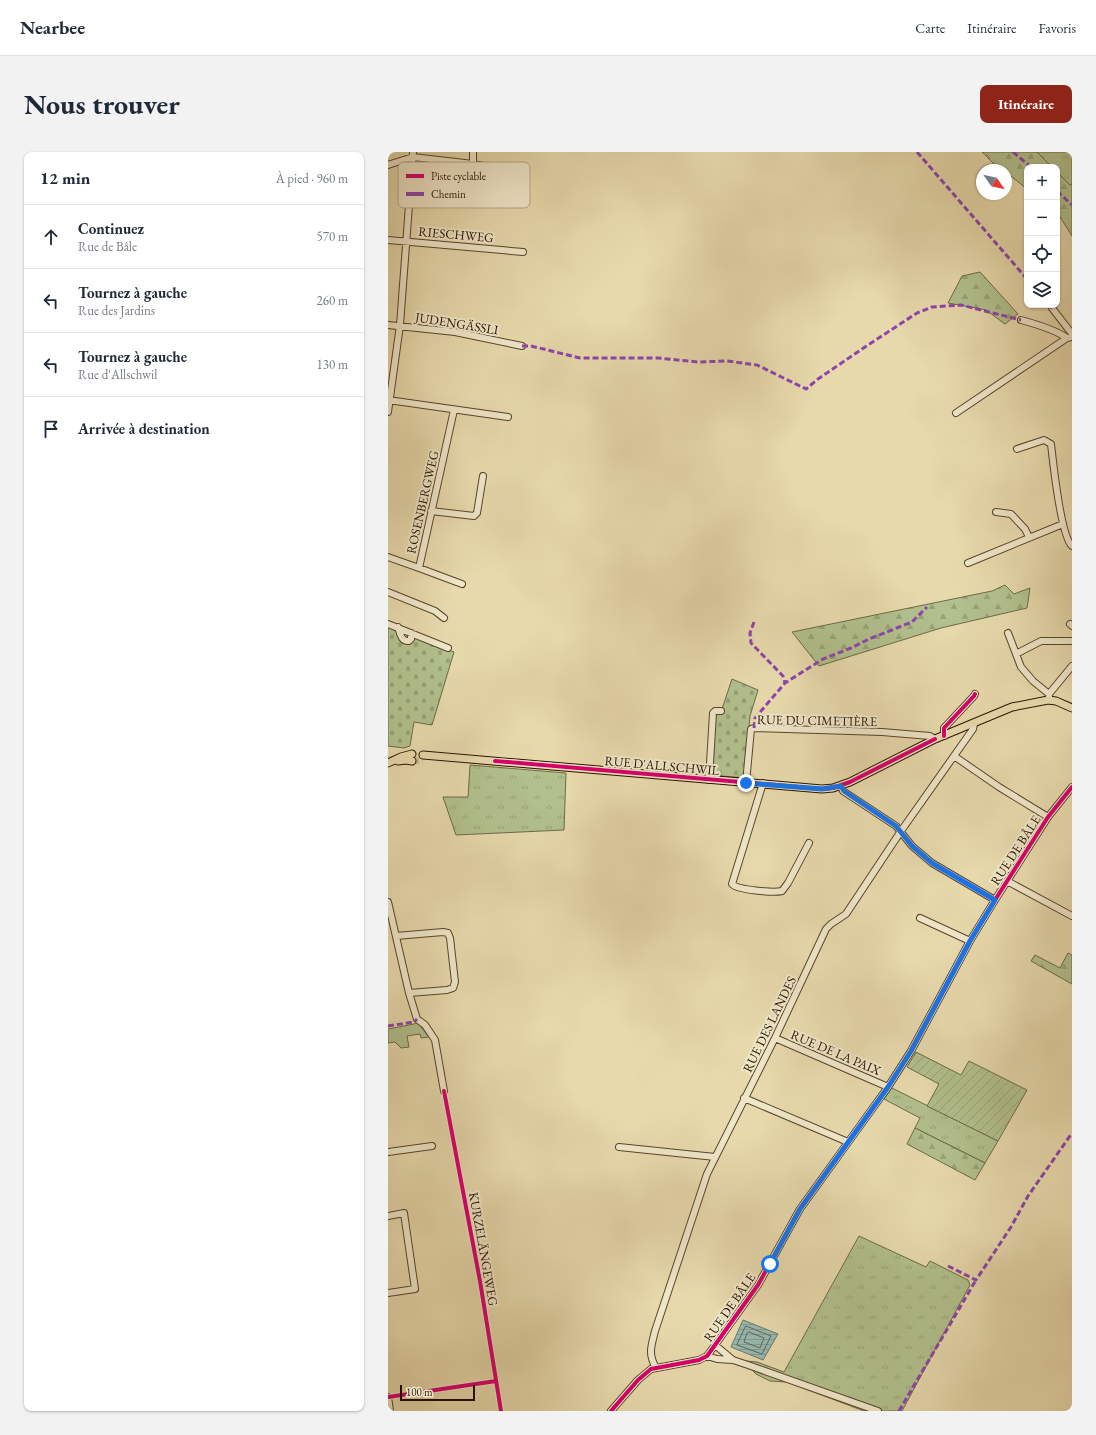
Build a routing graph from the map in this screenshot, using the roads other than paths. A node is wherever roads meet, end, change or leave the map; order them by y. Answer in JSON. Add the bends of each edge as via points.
{"nodes":[{"id":1,"x":413,"y":154,"type":"edge"},
{"id":2,"x":461,"y":162,"type":"edge"},
{"id":3,"x":388,"y":165,"type":"edge"},
{"id":4,"x":409,"y":208,"type":"edge"},
{"id":5,"x":388,"y":240,"type":"edge"},
{"id":6,"x":407,"y":241,"type":"junction"},
{"id":7,"x":523,"y":252,"type":"dead end"},
{"id":8,"x":1052,"y":308,"type":"dead end"},
{"id":9,"x":1021,"y":320,"type":"dead end"},
{"id":10,"x":388,"y":325,"type":"edge"},
{"id":11,"x":400,"y":325,"type":"junction"},
{"id":12,"x":1070,"y":337,"type":"edge"},
{"id":13,"x":522,"y":346,"type":"dead end"},
{"id":14,"x":389,"y":400,"type":"edge"},
{"id":15,"x":454,"y":410,"type":"junction"},
{"id":16,"x":388,"y":412,"type":"edge"},
{"id":17,"x":956,"y":413,"type":"dead end"},
{"id":18,"x":508,"y":417,"type":"dead end"},
{"id":19,"x":1017,"y":450,"type":"dead end"},
{"id":20,"x":483,"y":476,"type":"dead end"},
{"id":21,"x":431,"y":511,"type":"junction"},
{"id":22,"x":996,"y":512,"type":"dead end"},
{"id":23,"x":1063,"y":524,"type":"junction"},
{"id":24,"x":1029,"y":537,"type":"junction"},
{"id":25,"x":1072,"y":546,"type":"edge"},
{"id":26,"x":388,"y":557,"type":"edge"},
{"id":27,"x":968,"y":562,"type":"dead end"},
{"id":28,"x":419,"y":568,"type":"junction"},
{"id":29,"x":462,"y":584,"type":"dead end"},
{"id":30,"x":388,"y":592,"type":"edge"},
{"id":31,"x":444,"y":618,"type":"dead end"},
{"id":32,"x":388,"y":624,"type":"edge"},
{"id":33,"x":398,"y":627,"type":"junction"},
{"id":34,"x":1008,"y":633,"type":"dead end"},
{"id":35,"x":411,"y":634,"type":"junction"},
{"id":36,"x":1072,"y":641,"type":"edge"},
{"id":37,"x":448,"y":648,"type":"dead end"},
{"id":38,"x":1016,"y":654,"type":"junction"},
{"id":39,"x":1072,"y":666,"type":"edge"},
{"id":40,"x":975,"y":694,"type":"dead end"},
{"id":41,"x":1049,"y":697,"type":"junction"},
{"id":42,"x":1072,"y":708,"type":"edge"},
{"id":43,"x":721,"y":711,"type":"dead end"},
{"id":44,"x":974,"y":724,"type":"junction"},
{"id":45,"x":944,"y":736,"type":"junction"},
{"id":46,"x":935,"y":739,"type":"junction"},
{"id":47,"x":954,"y":756,"type":"junction"},
{"id":48,"x":425,"y":757,"type":"tunnel mouth"},
{"id":49,"x":412,"y":758,"type":"tunnel mouth"},
{"id":50,"x":389,"y":762,"type":"edge"},
{"id":51,"x":709,"y":780,"type":"junction"},
{"id":52,"x":746,"y":783,"type":"junction"},
{"id":53,"x":763,"y":783,"type":"junction"},
{"id":54,"x":841,"y":786,"type":"junction"},
{"id":55,"x":1072,"y":787,"type":"edge"},
{"id":56,"x":1048,"y":818,"type":"junction"},
{"id":57,"x":901,"y":831,"type":"junction"},
{"id":58,"x":809,"y":843,"type":"dead end"},
{"id":59,"x":1007,"y":882,"type":"junction"},
{"id":60,"x":995,"y":900,"type":"junction"},
{"id":61,"x":388,"y":902,"type":"edge"},
{"id":62,"x":1072,"y":916,"type":"edge"},
{"id":63,"x":920,"y":918,"type":"dead end"},
{"id":64,"x":396,"y":936,"type":"junction"},
{"id":65,"x":970,"y":941,"type":"junction"},
{"id":66,"x":410,"y":993,"type":"junction"},
{"id":67,"x":775,"y":1038,"type":"junction"},
{"id":68,"x":888,"y":1087,"type":"junction"},
{"id":69,"x":444,"y":1091,"type":"dead end"},
{"id":70,"x":744,"y":1098,"type":"junction"},
{"id":71,"x":848,"y":1142,"type":"junction"},
{"id":72,"x":432,"y":1146,"type":"dead end"},
{"id":73,"x":619,"y":1147,"type":"dead end"},
{"id":74,"x":388,"y":1152,"type":"edge"},
{"id":75,"x":715,"y":1157,"type":"junction"},
{"id":76,"x":388,"y":1216,"type":"edge"},
{"id":77,"x":388,"y":1293,"type":"edge"},
{"id":78,"x":715,"y":1345,"type":"junction"},
{"id":79,"x":707,"y":1356,"type":"junction"},
{"id":80,"x":733,"y":1360,"type":"junction"},
{"id":81,"x":656,"y":1368,"type":"junction"},
{"id":82,"x":388,"y":1397,"type":"edge"},
{"id":83,"x":390,"y":1411,"type":"edge"},
{"id":84,"x":611,"y":1411,"type":"edge"},
{"id":85,"x":878,"y":1411,"type":"edge"}],
"edges":[{"from":1,"to":2,"type":"street"},
{"from":1,"to":3,"type":"street"},
{"from":4,"to":6,"type":"street"},
{"from":5,"to":6,"type":"street","name":"RIESCHWEG"},
{"from":6,"to":7,"type":"street","name":"RIESCHWEG"},
{"from":6,"to":11,"type":"street"},
{"from":8,"to":12,"type":"street"},
{"from":9,"to":12,"type":"street"},
{"from":10,"to":11,"type":"street","name":"JUDENGÄSSLI"},
{"from":11,"to":13,"type":"street","name":"JUDENGÄSSLI","via":[[455,332]]},
{"from":11,"to":14,"type":"street"},
{"from":12,"to":17,"type":"street"},
{"from":14,"to":15,"type":"street"},
{"from":14,"to":16,"type":"street"},
{"from":15,"to":18,"type":"street"},
{"from":15,"to":21,"type":"street","name":"ROSENBERGWEG"},
{"from":19,"to":23,"type":"street","via":[[1044,440],[1051,444]]},
{"from":20,"to":21,"type":"street","via":[[477,513],[474,516]]},
{"from":21,"to":28,"type":"street","name":"ROSENBERGWEG"},
{"from":22,"to":24,"type":"street","via":[[1011,514]]},
{"from":23,"to":24,"type":"street"},
{"from":23,"to":25,"type":"street","via":[[1067,540]]},
{"from":24,"to":27,"type":"street"},
{"from":26,"to":28,"type":"street","name":"ROSENBERGWEG"},
{"from":28,"to":29,"type":"street"},
{"from":30,"to":31,"type":"street"},
{"from":32,"to":33,"type":"street"},
{"from":33,"to":35,"type":"street"},
{"from":33,"to":35,"type":"street","via":[[402,639],[409,641]]},
{"from":34,"to":38,"type":"street"},
{"from":35,"to":37,"type":"street"},
{"from":36,"to":38,"type":"street","via":[[1041,641]]},
{"from":38,"to":41,"type":"street","via":[[1022,670]]},
{"from":39,"to":41,"type":"street"},
{"from":40,"to":45,"type":"street","via":[[944,728]]},
{"from":41,"to":42,"type":"main road","name":"RUE D'ALLSCHWIL"},
{"from":41,"to":44,"type":"main road","name":"RUE D'ALLSCHWIL","via":[[1012,707]]},
{"from":43,"to":51,"type":"street","via":[[713,713]]},
{"from":44,"to":45,"type":"main road","name":"RUE D'ALLSCHWIL"},
{"from":44,"to":47,"type":"street","name":"RUE DES LANDES"},
{"from":45,"to":46,"type":"main road","name":"RUE D'ALLSCHWIL"},
{"from":46,"to":52,"type":"street","name":"RUE DU CIMETIÈRE","via":[[930,736],[882,732],[754,728],[751,729]]},
{"from":46,"to":54,"type":"main road","name":"RUE D'ALLSCHWIL"},
{"from":47,"to":56,"type":"street"},
{"from":47,"to":57,"type":"street","name":"RUE DES LANDES"},
{"from":48,"to":51,"type":"main road","name":"RUE D'ALLSCHWIL"},
{"from":49,"to":50,"type":"main road","via":[[401,757]]},
{"from":51,"to":52,"type":"main road","name":"RUE D'ALLSCHWIL"},
{"from":52,"to":53,"type":"main road","name":"RUE D'ALLSCHWIL"},
{"from":53,"to":54,"type":"main road","name":"RUE D'ALLSCHWIL","via":[[822,789]]},
{"from":53,"to":58,"type":"street","via":[[732,884],[737,888],[782,891]]},
{"from":54,"to":57,"type":"street","via":[[844,791]]},
{"from":55,"to":56,"type":"street","name":"RUE DE BÂLE"},
{"from":56,"to":59,"type":"street","name":"RUE DE BÂLE"},
{"from":57,"to":60,"type":"street","via":[[912,846],[932,863]]},
{"from":57,"to":67,"type":"street","name":"RUE DES LANDES","via":[[846,914],[826,929]]},
{"from":59,"to":60,"type":"street","name":"RUE DE BÂLE"},
{"from":59,"to":62,"type":"street"},
{"from":60,"to":65,"type":"street","name":"RUE DE BÂLE"},
{"from":61,"to":64,"type":"street"},
{"from":63,"to":65,"type":"street"},
{"from":64,"to":66,"type":"street"},
{"from":64,"to":66,"type":"street","via":[[444,932],[450,938],[455,982],[453,988]]},
{"from":65,"to":68,"type":"street","name":"RUE DE BÂLE","via":[[911,1051]]},
{"from":66,"to":69,"type":"street","via":[[417,1019],[425,1025],[435,1040]]},
{"from":67,"to":68,"type":"street","name":"RUE DE LA PAIX"},
{"from":67,"to":70,"type":"street","name":"RUE DES LANDES"},
{"from":68,"to":71,"type":"street","name":"RUE DE BÂLE"},
{"from":70,"to":71,"type":"street"},
{"from":70,"to":75,"type":"street","name":"RUE DES LANDES"},
{"from":71,"to":78,"type":"street","name":"RUE DE BÂLE","via":[[800,1209],[758,1285]]},
{"from":72,"to":74,"type":"street"},
{"from":73,"to":75,"type":"street"},
{"from":75,"to":81,"type":"street","name":"RUE DES LANDES","via":[[655,1331],[650,1355]]},
{"from":76,"to":77,"type":"street","via":[[404,1214],[415,1289]]},
{"from":78,"to":79,"type":"street","name":"RUE DE BÂLE"},
{"from":78,"to":80,"type":"street"},
{"from":79,"to":80,"type":"street"},
{"from":79,"to":81,"type":"street","name":"RUE DE BÂLE","via":[[699,1360]]},
{"from":80,"to":85,"type":"street"},
{"from":81,"to":84,"type":"street","name":"RUE DE BÂLE","via":[[638,1380]]},
{"from":82,"to":83,"type":"street"}]}
